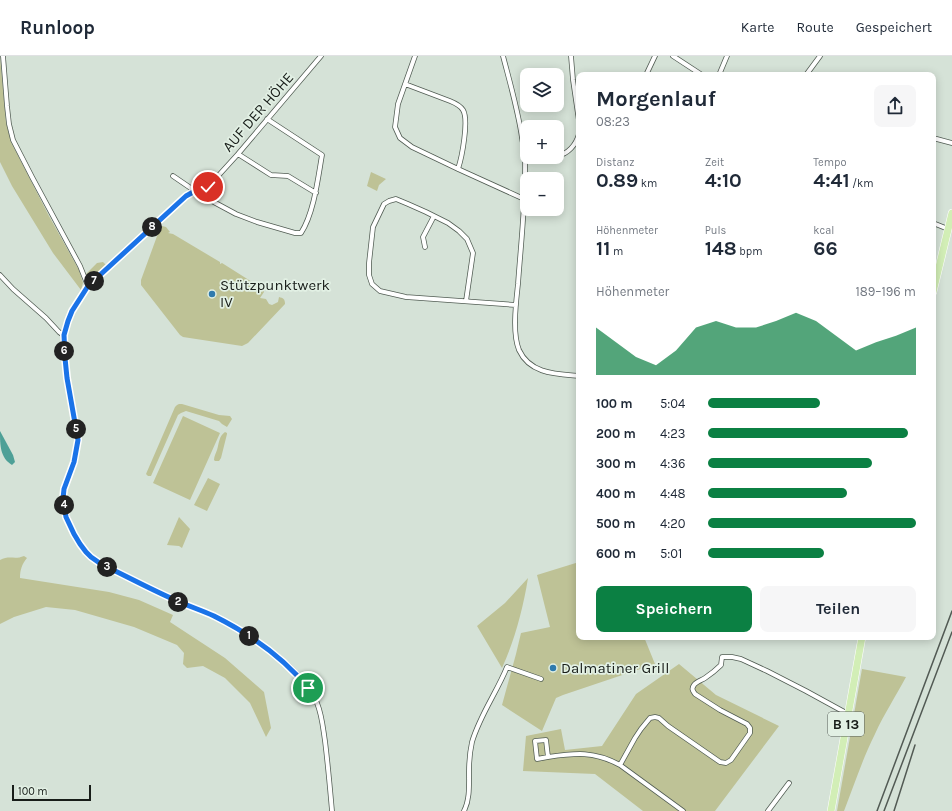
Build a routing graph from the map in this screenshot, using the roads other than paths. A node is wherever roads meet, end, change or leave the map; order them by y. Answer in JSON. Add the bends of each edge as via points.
{"nodes":[{"id":1,"x":3,"y":56,"type":"edge"},
{"id":2,"x":321,"y":56,"type":"edge"},
{"id":3,"x":415,"y":56,"type":"edge"},
{"id":4,"x":502,"y":56,"type":"edge"},
{"id":5,"x":571,"y":56,"type":"edge"},
{"id":6,"x":655,"y":56,"type":"edge"},
{"id":7,"x":673,"y":56,"type":"edge"},
{"id":8,"x":727,"y":56,"type":"edge"},
{"id":9,"x":820,"y":56,"type":"edge"},
{"id":10,"x":647,"y":72,"type":"edge"},
{"id":11,"x":697,"y":72,"type":"edge"},
{"id":12,"x":720,"y":72,"type":"edge"},
{"id":13,"x":808,"y":72,"type":"edge"},
{"id":14,"x":405,"y":84,"type":"junction"},
{"id":15,"x":576,"y":100,"type":"edge"},
{"id":16,"x":267,"y":119,"type":"junction"},
{"id":17,"x":520,"y":120,"type":"edge"},
{"id":18,"x":936,"y":139,"type":"edge"},
{"id":19,"x":576,"y":142,"type":"edge"},
{"id":20,"x":952,"y":143,"type":"edge"},
{"id":21,"x":238,"y":154,"type":"junction"},
{"id":22,"x":564,"y":154,"type":"edge"},
{"id":23,"x":458,"y":169,"type":"junction"},
{"id":24,"x":173,"y":176,"type":"dead end"},
{"id":25,"x":203,"y":190,"type":"junction"},
{"id":26,"x":195,"y":191,"type":"junction"},
{"id":27,"x":316,"y":193,"type":"junction"},
{"id":28,"x":520,"y":197,"type":"edge"},
{"id":29,"x":952,"y":213,"type":"edge"},
{"id":30,"x":434,"y":216,"type":"junction"},
{"id":31,"x":523,"y":216,"type":"edge"},
{"id":32,"x":936,"y":224,"type":"edge"},
{"id":33,"x":948,"y":229,"type":"junction"},
{"id":34,"x":425,"y":247,"type":"dead end"},
{"id":35,"x":936,"y":274,"type":"edge"},
{"id":36,"x":0,"y":275,"type":"edge"},
{"id":37,"x":88,"y":286,"type":"junction"},
{"id":38,"x":466,"y":301,"type":"junction"},
{"id":39,"x":516,"y":305,"type":"junction"},
{"id":40,"x":64,"y":335,"type":"junction"},
{"id":41,"x":576,"y":376,"type":"edge"},
{"id":42,"x":861,"y":640,"type":"edge"},
{"id":43,"x":541,"y":679,"type":"dead end"},
{"id":44,"x":848,"y":714,"type":"junction"},
{"id":45,"x":548,"y":757,"type":"junction"},
{"id":46,"x":620,"y":765,"type":"junction"},
{"id":47,"x":789,"y":783,"type":"dead end"},
{"id":48,"x":465,"y":809,"type":"edge"},
{"id":49,"x":332,"y":811,"type":"edge"},
{"id":50,"x":471,"y":811,"type":"edge"},
{"id":51,"x":683,"y":811,"type":"edge"},
{"id":52,"x":768,"y":811,"type":"edge"},
{"id":53,"x":831,"y":811,"type":"edge"}],
"edges":[{"from":1,"to":37,"type":"street","via":[[9,124],[14,140]]},
{"from":2,"to":16,"type":"street","name":"AUF DER HÖHE"},
{"from":3,"to":14,"type":"street"},
{"from":4,"to":17,"type":"street"},
{"from":5,"to":15,"type":"street"},
{"from":6,"to":10,"type":"street"},
{"from":7,"to":11,"type":"street"},
{"from":8,"to":12,"type":"street"},
{"from":9,"to":13,"type":"street"},
{"from":14,"to":23,"type":"street","via":[[398,104],[395,127],[400,138],[412,147]]},
{"from":14,"to":23,"type":"street","via":[[450,100],[463,109],[464,136]]},
{"from":16,"to":21,"type":"street","name":"AUF DER HÖHE"},
{"from":16,"to":27,"type":"street","via":[[322,155]]},
{"from":18,"to":20,"type":"street"},
{"from":19,"to":22,"type":"street"},
{"from":21,"to":25,"type":"street","name":"AUF DER HÖHE"},
{"from":21,"to":27,"type":"street","via":[[271,175],[288,176]]},
{"from":23,"to":28,"type":"street"},
{"from":24,"to":26,"type":"street"},
{"from":25,"to":26,"type":"street"},
{"from":25,"to":27,"type":"street","via":[[210,200],[236,214],[295,233],[301,233],[306,226]]},
{"from":26,"to":37,"type":"street","via":[[186,196]]},
{"from":29,"to":33,"type":"main road"},
{"from":30,"to":34,"type":"street","via":[[423,237]]},
{"from":30,"to":38,"type":"street","via":[[459,231],[467,239],[473,253]]},
{"from":30,"to":38,"type":"street","via":[[396,199],[384,204],[373,227],[369,263],[372,284],[380,291],[406,297]]},
{"from":31,"to":39,"type":"street"},
{"from":32,"to":33,"type":"street"},
{"from":33,"to":35,"type":"main road"},
{"from":36,"to":40,"type":"street"},
{"from":37,"to":40,"type":"street","via":[[72,311]]},
{"from":38,"to":39,"type":"street"},
{"from":39,"to":41,"type":"street","via":[[516,339],[526,362],[548,373]]},
{"from":40,"to":49,"type":"street","via":[[67,378],[78,440],[63,499],[66,517],[74,534],[86,552],[101,564],[234,627],[270,650],[300,677],[315,698],[321,715]]},
{"from":42,"to":44,"type":"main road","number":"B 13"},
{"from":43,"to":48,"type":"street","via":[[507,667],[472,742],[470,789]]},
{"from":44,"to":46,"type":"street","via":[[761,668],[737,658],[722,657],[721,665],[696,683],[692,689],[695,694],[750,728],[750,734],[731,760],[726,763],[720,762],[655,716],[648,719]]},
{"from":44,"to":53,"type":"main road","number":"B 13"},
{"from":45,"to":45,"type":"street","via":[[537,759],[535,741],[546,740]]},
{"from":45,"to":46,"type":"street","via":[[592,755],[607,758]]},
{"from":46,"to":51,"type":"street"},
{"from":47,"to":52,"type":"street"},
{"from":48,"to":50,"type":"street"}]}
